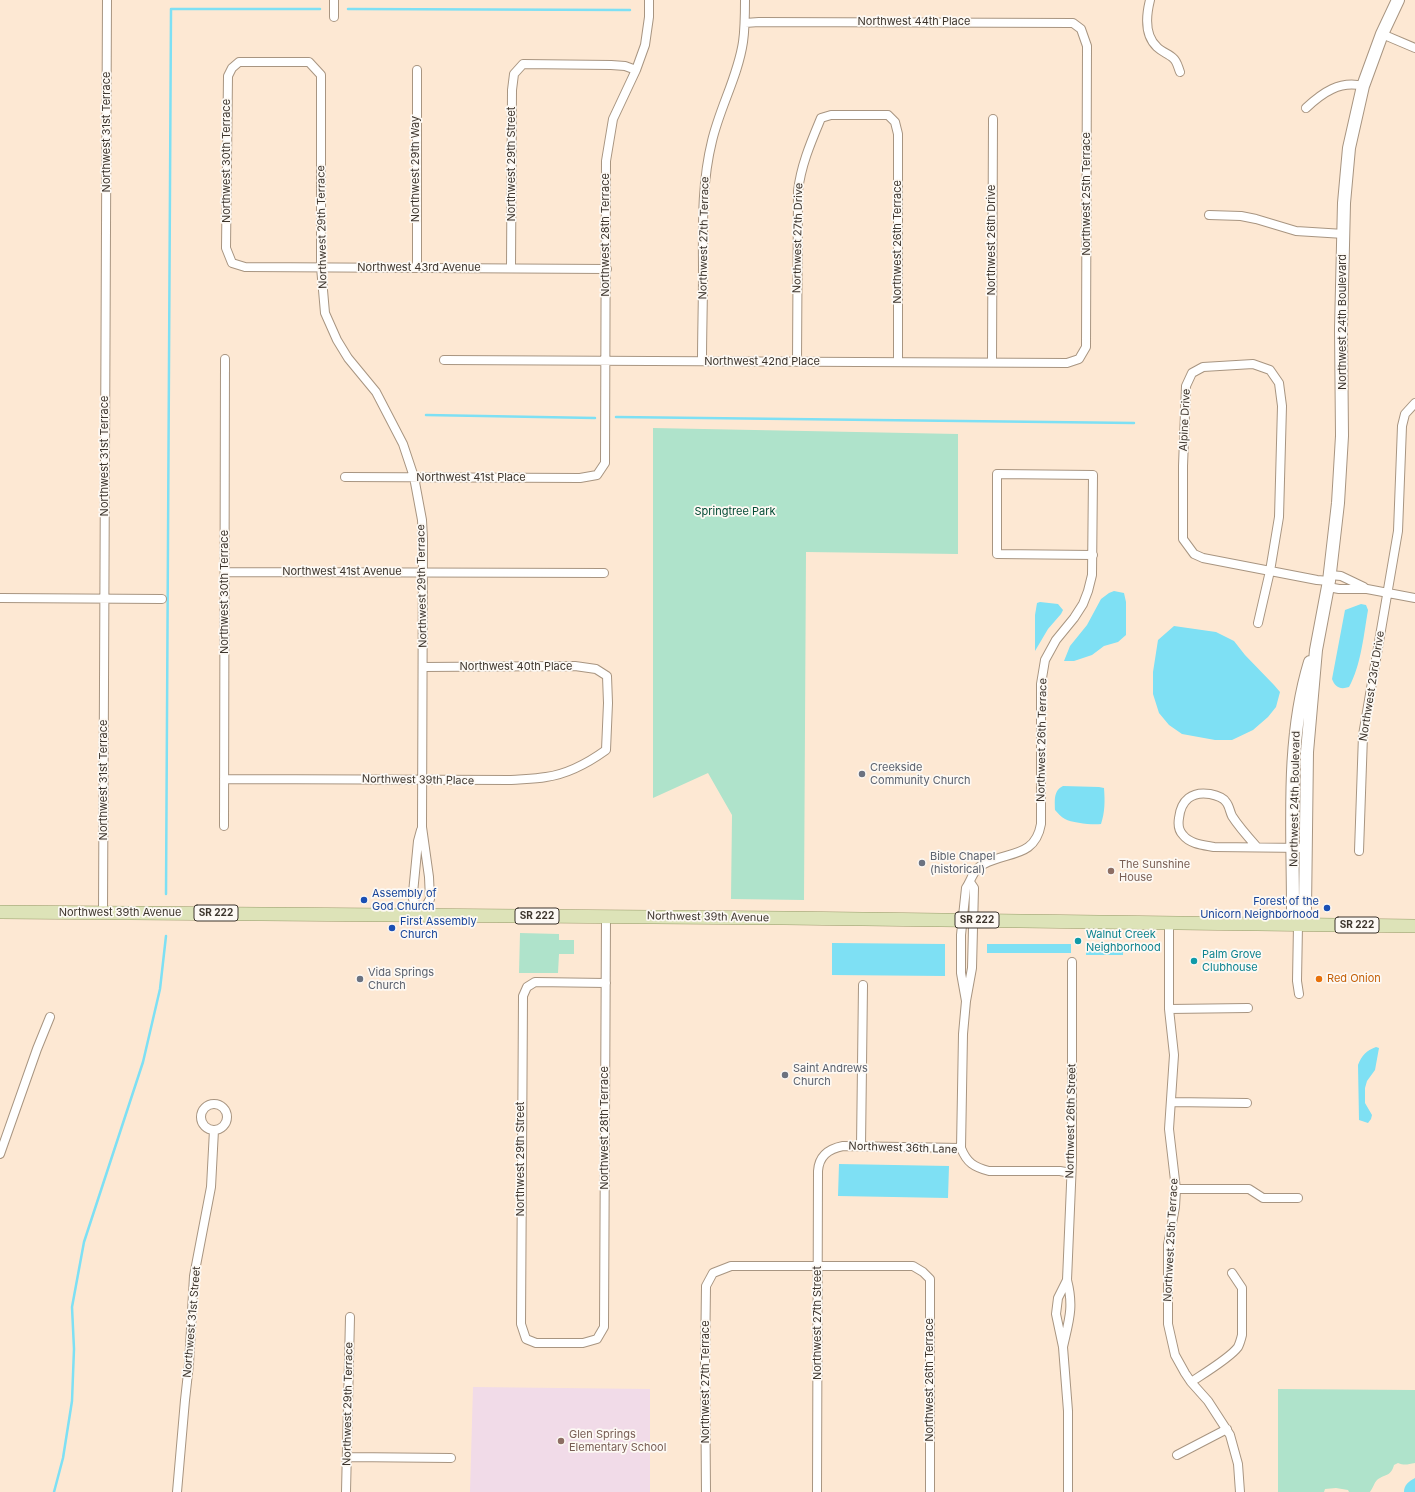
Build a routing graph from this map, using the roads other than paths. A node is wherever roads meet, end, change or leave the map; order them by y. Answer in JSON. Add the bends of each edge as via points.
{"nodes":[{"id":1,"x":107,"y":0,"type":"edge"},
{"id":2,"x":334,"y":0,"type":"edge"},
{"id":3,"x":649,"y":0,"type":"edge"},
{"id":4,"x":744,"y":0,"type":"edge"},
{"id":5,"x":1150,"y":0,"type":"edge"},
{"id":6,"x":1398,"y":0,"type":"edge"},
{"id":7,"x":334,"y":17,"type":"dead end"},
{"id":8,"x":745,"y":23,"type":"junction"},
{"id":9,"x":1081,"y":29,"type":"joint"},
{"id":10,"x":1382,"y":34,"type":"junction"},
{"id":11,"x":1415,"y":48,"type":"edge"},
{"id":12,"x":239,"y":62,"type":"joint"},
{"id":13,"x":417,"y":70,"type":"dead end"},
{"id":14,"x":636,"y":70,"type":"junction"},
{"id":15,"x":1180,"y":72,"type":"dead end"},
{"id":16,"x":1363,"y":86,"type":"junction"},
{"id":17,"x":1306,"y":108,"type":"dead end"},
{"id":18,"x":993,"y":119,"type":"dead end"},
{"id":19,"x":895,"y":122,"type":"joint"},
{"id":20,"x":1209,"y":215,"type":"dead end"},
{"id":21,"x":1344,"y":234,"type":"junction"},
{"id":22,"x":232,"y":263,"type":"joint"},
{"id":23,"x":321,"y":267,"type":"junction"},
{"id":24,"x":416,"y":268,"type":"junction"},
{"id":25,"x":511,"y":268,"type":"junction"},
{"id":26,"x":607,"y":269,"type":"junction"},
{"id":27,"x":225,"y":358,"type":"dead end"},
{"id":28,"x":1079,"y":359,"type":"joint"},
{"id":29,"x":444,"y":360,"type":"dead end"},
{"id":30,"x":606,"y":361,"type":"junction"},
{"id":31,"x":702,"y":362,"type":"junction"},
{"id":32,"x":797,"y":362,"type":"junction"},
{"id":33,"x":898,"y":362,"type":"junction"},
{"id":34,"x":992,"y":362,"type":"junction"},
{"id":35,"x":1413,"y":405,"type":"edge"},
{"id":36,"x":597,"y":475,"type":"joint"},
{"id":37,"x":345,"y":477,"type":"dead end"},
{"id":38,"x":414,"y":477,"type":"junction"},
{"id":39,"x":1093,"y":555,"type":"junction"},
{"id":40,"x":1270,"y":571,"type":"junction"},
{"id":41,"x":225,"y":572,"type":"junction"},
{"id":42,"x":424,"y":573,"type":"junction"},
{"id":43,"x":604,"y":573,"type":"dead end"},
{"id":44,"x":1329,"y":581,"type":"junction"},
{"id":45,"x":1367,"y":588,"type":"junction"},
{"id":46,"x":1388,"y":593,"type":"junction"},
{"id":47,"x":0,"y":598,"type":"edge"},
{"id":48,"x":1415,"y":598,"type":"edge"},
{"id":49,"x":105,"y":599,"type":"junction"},
{"id":50,"x":162,"y":599,"type":"dead end"},
{"id":51,"x":1258,"y":623,"type":"dead end"},
{"id":52,"x":1316,"y":650,"type":"junction"},
{"id":53,"x":423,"y":667,"type":"junction"},
{"id":54,"x":606,"y":750,"type":"joint"},
{"id":55,"x":224,"y":779,"type":"junction"},
{"id":56,"x":422,"y":780,"type":"junction"},
{"id":57,"x":224,"y":826,"type":"dead end"},
{"id":58,"x":422,"y":827,"type":"junction"},
{"id":59,"x":1257,"y":847,"type":"junction"},
{"id":60,"x":1293,"y":848,"type":"junction"},
{"id":61,"x":1305,"y":848,"type":"junction"},
{"id":62,"x":1359,"y":851,"type":"dead end"},
{"id":63,"x":0,"y":912,"type":"edge"},
{"id":64,"x":103,"y":913,"type":"junction"},
{"id":65,"x":421,"y":915,"type":"junction"},
{"id":66,"x":606,"y":916,"type":"junction"},
{"id":67,"x":968,"y":920,"type":"junction"},
{"id":68,"x":1169,"y":922,"type":"junction"},
{"id":69,"x":1298,"y":925,"type":"junction"},
{"id":70,"x":1415,"y":926,"type":"edge"},
{"id":71,"x":1072,"y":962,"type":"dead end"},
{"id":72,"x":606,"y":983,"type":"junction"},
{"id":73,"x":863,"y":985,"type":"dead end"},
{"id":74,"x":1299,"y":994,"type":"dead end"},
{"id":75,"x":966,"y":1001,"type":"junction"},
{"id":76,"x":1248,"y":1008,"type":"dead end"},
{"id":77,"x":1169,"y":1009,"type":"junction"},
{"id":78,"x":50,"y":1017,"type":"dead end"},
{"id":79,"x":1171,"y":1102,"type":"junction"},
{"id":80,"x":1247,"y":1103,"type":"dead end"},
{"id":81,"x":214,"y":1130,"type":"dead end"},
{"id":82,"x":861,"y":1146,"type":"junction"},
{"id":83,"x":961,"y":1148,"type":"junction"},
{"id":84,"x":0,"y":1154,"type":"edge"},
{"id":85,"x":824,"y":1156,"type":"joint"},
{"id":86,"x":1071,"y":1173,"type":"junction"},
{"id":87,"x":1176,"y":1189,"type":"junction"},
{"id":88,"x":1298,"y":1198,"type":"dead end"},
{"id":89,"x":818,"y":1265,"type":"junction"},
{"id":90,"x":1232,"y":1273,"type":"dead end"},
{"id":91,"x":1067,"y":1280,"type":"junction"},
{"id":92,"x":350,"y":1317,"type":"dead end"},
{"id":93,"x":597,"y":1339,"type":"joint"},
{"id":94,"x":1063,"y":1346,"type":"junction"},
{"id":95,"x":1191,"y":1382,"type":"junction"},
{"id":96,"x":1227,"y":1430,"type":"junction"},
{"id":97,"x":1177,"y":1455,"type":"dead end"},
{"id":98,"x":347,"y":1457,"type":"junction"},
{"id":99,"x":450,"y":1458,"type":"dead end"},
{"id":100,"x":177,"y":1492,"type":"edge"},
{"id":101,"x":346,"y":1492,"type":"edge"},
{"id":102,"x":706,"y":1492,"type":"edge"},
{"id":103,"x":817,"y":1492,"type":"edge"},
{"id":104,"x":930,"y":1492,"type":"edge"},
{"id":105,"x":1068,"y":1492,"type":"edge"},
{"id":106,"x":1240,"y":1492,"type":"edge"}],
"edges":[{"from":1,"to":49,"type":"street","name":"Northwest 31st Terrace"},
{"from":2,"to":7,"type":"street"},
{"from":3,"to":14,"type":"street","name":"Northwest 28th Terrace","via":[[645,45]]},
{"from":4,"to":8,"type":"street","name":"Northwest 27th Terrace"},
{"from":5,"to":15,"type":"street","via":[[1147,19],[1150,36],[1157,47],[1174,58]]},
{"from":6,"to":10,"type":"street","name":"Northwest 24th Boulevard"},
{"from":8,"to":9,"type":"street","name":"Northwest 44th Place","via":[[1072,22]]},
{"from":8,"to":31,"type":"street","name":"Northwest 27th Terrace","via":[[737,66],[722,104],[705,176]]},
{"from":9,"to":28,"type":"street","name":"Northwest 25th Terrace","via":[[1087,46],[1087,281],[1086,347]]},
{"from":10,"to":11,"type":"street"},
{"from":10,"to":16,"type":"street","name":"Northwest 24th Boulevard"},
{"from":12,"to":22,"type":"street","name":"Northwest 30th Terrace","via":[[228,76],[226,248]]},
{"from":12,"to":23,"type":"street","name":"Northwest 29th Terrace","via":[[310,62],[321,75]]},
{"from":13,"to":24,"type":"street","name":"Northwest 29th Way"},
{"from":14,"to":25,"type":"street","name":"Northwest 29th Street","via":[[611,65],[523,64],[514,74]]},
{"from":14,"to":26,"type":"street","name":"Northwest 28th Terrace","via":[[613,119],[606,161]]},
{"from":16,"to":17,"type":"street","via":[[1351,83],[1332,88],[1317,97]]},
{"from":16,"to":21,"type":"street","name":"Northwest 24th Boulevard","via":[[1349,148]]},
{"from":18,"to":34,"type":"street","name":"Northwest 26th Drive"},
{"from":19,"to":32,"type":"street","name":"Northwest 27th Drive","via":[[888,115],[831,115],[821,118],[805,157],[798,190]]},
{"from":19,"to":33,"type":"street","name":"Northwest 26th Terrace","via":[[898,134]]},
{"from":20,"to":21,"type":"street","via":[[1241,216],[1296,231]]},
{"from":21,"to":44,"type":"street","name":"Northwest 24th Boulevard","via":[[1342,441]]},
{"from":22,"to":23,"type":"street","name":"Northwest 43rd Avenue","via":[[246,267]]},
{"from":23,"to":24,"type":"street","name":"Northwest 43rd Avenue"},
{"from":23,"to":38,"type":"street","name":"Northwest 29th Terrace","via":[[325,313],[348,358],[376,392],[404,444]]},
{"from":24,"to":25,"type":"street","name":"Northwest 43rd Avenue"},
{"from":25,"to":26,"type":"street","name":"Northwest 43rd Avenue"},
{"from":26,"to":30,"type":"street","name":"Northwest 28th Terrace"},
{"from":27,"to":41,"type":"street","name":"Northwest 30th Terrace"},
{"from":28,"to":34,"type":"street","name":"Northwest 42nd Place","via":[[1067,363]]},
{"from":29,"to":30,"type":"street","name":"Northwest 42nd Place"},
{"from":30,"to":31,"type":"street","name":"Northwest 42nd Place"},
{"from":30,"to":36,"type":"street","name":"Northwest 28th Terrace","via":[[605,463]]},
{"from":31,"to":32,"type":"street","name":"Northwest 42nd Place"},
{"from":32,"to":33,"type":"street","name":"Northwest 42nd Place"},
{"from":33,"to":34,"type":"street","name":"Northwest 42nd Place"},
{"from":35,"to":46,"type":"street","name":"Northwest 23rd Drive","via":[[1405,414],[1402,426],[1398,531]]},
{"from":36,"to":38,"type":"street","name":"Northwest 41st Place","via":[[580,478]]},
{"from":37,"to":38,"type":"street","name":"Northwest 41st Place"},
{"from":38,"to":42,"type":"street","name":"Northwest 29th Terrace","via":[[422,520]]},
{"from":39,"to":39,"type":"street","name":"Northwest 26th Terrace","via":[[1093,475],[997,474],[996,554]]},
{"from":39,"to":67,"type":"street","name":"Northwest 26th Terrace","via":[[1092,575],[1083,604],[1056,640],[1045,660],[1041,684],[1039,835],[1032,846],[984,864],[974,871],[966,888]]},
{"from":40,"to":40,"type":"street","name":"Alpine Drive","via":[[1279,517],[1282,406],[1279,383],[1270,370],[1254,364],[1203,367],[1192,372],[1186,386],[1184,539],[1194,554],[1203,558]]},
{"from":40,"to":44,"type":"street","name":"Alpine Drive"},
{"from":40,"to":51,"type":"street"},
{"from":41,"to":42,"type":"street","name":"Northwest 41st Avenue"},
{"from":41,"to":55,"type":"street","name":"Northwest 30th Terrace"},
{"from":42,"to":43,"type":"street","name":"Northwest 41st Avenue"},
{"from":42,"to":53,"type":"street","name":"Northwest 29th Terrace"},
{"from":44,"to":45,"type":"street","via":[[1339,589]]},
{"from":44,"to":45,"type":"street","via":[[1341,576]]},
{"from":44,"to":52,"type":"street","name":"Northwest 24th Boulevard"},
{"from":45,"to":46,"type":"street"},
{"from":46,"to":48,"type":"street"},
{"from":46,"to":62,"type":"street","name":"Northwest 23rd Drive","via":[[1363,735]]},
{"from":47,"to":49,"type":"street"},
{"from":49,"to":50,"type":"street"},
{"from":49,"to":64,"type":"street","name":"Northwest 31st Terrace"},
{"from":52,"to":60,"type":"street","name":"Northwest 24th Boulevard","via":[[1310,660],[1297,721],[1293,778]]},
{"from":52,"to":61,"type":"street","name":"Northwest 24th Boulevard","via":[[1307,752]]},
{"from":53,"to":54,"type":"street","name":"Northwest 40th Place","via":[[579,666],[596,669],[607,676]]},
{"from":53,"to":56,"type":"street","name":"Northwest 29th Terrace"},
{"from":54,"to":56,"type":"street","name":"Northwest 39th Place","via":[[573,770],[547,777],[511,780]]},
{"from":55,"to":56,"type":"street","name":"Northwest 39th Place"},
{"from":55,"to":57,"type":"street","name":"Northwest 30th Terrace"},
{"from":56,"to":58,"type":"street","name":"Northwest 29th Terrace"},
{"from":58,"to":65,"type":"street","name":"Northwest 29th Terrace","via":[[418,840],[413,893]]},
{"from":58,"to":65,"type":"street","name":"Northwest 29th Terrace","via":[[430,898]]},
{"from":59,"to":59,"type":"street","via":[[1214,847],[1191,841],[1182,835],[1178,824],[1180,807],[1190,797],[1200,793],[1215,795],[1226,802],[1234,819]]},
{"from":59,"to":60,"type":"street"},
{"from":60,"to":61,"type":"street"},
{"from":60,"to":69,"type":"street","name":"Northwest 24th Boulevard","via":[[1293,909]]},
{"from":61,"to":69,"type":"street","name":"Northwest 24th Boulevard","via":[[1305,909]]},
{"from":63,"to":64,"type":"main road","name":"Northwest 39th Avenue","number":"SR 222"},
{"from":64,"to":65,"type":"main road","name":"Northwest 39th Avenue","number":"SR 222"},
{"from":65,"to":66,"type":"main road","name":"Northwest 39th Avenue","number":"SR 222"},
{"from":66,"to":67,"type":"main road","name":"Northwest 39th Avenue","number":"SR 222"},
{"from":66,"to":72,"type":"street","name":"Northwest 28th Terrace"},
{"from":67,"to":68,"type":"main road","name":"Northwest 39th Avenue","number":"SR 222"},
{"from":67,"to":75,"type":"street","name":"Northwest 26th Terrace","via":[[972,968]]},
{"from":67,"to":75,"type":"street","name":"Northwest 26th Terrace","via":[[961,935],[961,973]]},
{"from":68,"to":69,"type":"main road","name":"Northwest 39th Avenue","number":"SR 222"},
{"from":68,"to":77,"type":"street","name":"Northwest 25th Terrace"},
{"from":69,"to":70,"type":"main road","name":"Northwest 39th Avenue","number":"SR 222"},
{"from":69,"to":74,"type":"street","name":"Northwest 24th Boulevard"},
{"from":71,"to":86,"type":"street","name":"Northwest 26th Street"},
{"from":72,"to":93,"type":"street","name":"Northwest 28th Terrace","via":[[604,1327]]},
{"from":72,"to":93,"type":"street","name":"Northwest 29th Street","via":[[535,982],[527,987],[523,996],[521,1324],[526,1339],[536,1343],[583,1343]]},
{"from":73,"to":82,"type":"street"},
{"from":75,"to":83,"type":"street","name":"Northwest 26th Terrace"},
{"from":76,"to":77,"type":"street"},
{"from":77,"to":79,"type":"street","name":"Northwest 25th Terrace","via":[[1174,1055]]},
{"from":78,"to":84,"type":"street"},
{"from":79,"to":80,"type":"street"},
{"from":79,"to":87,"type":"street","name":"Northwest 25th Terrace","via":[[1169,1129]]},
{"from":81,"to":100,"type":"street","name":"Northwest 31st Street","via":[[211,1187],[194,1276]]},
{"from":82,"to":83,"type":"street","name":"Northwest 36th Lane"},
{"from":82,"to":85,"type":"street","name":"Northwest 36th Lane","via":[[833,1148]]},
{"from":83,"to":86,"type":"street","name":"Northwest 36th Lane","via":[[972,1164],[989,1171]]},
{"from":85,"to":89,"type":"street","name":"Northwest 27th Street","via":[[819,1162],[818,1171]]},
{"from":86,"to":91,"type":"street","name":"Northwest 26th Street"},
{"from":87,"to":88,"type":"street","via":[[1249,1189],[1264,1198]]},
{"from":87,"to":95,"type":"street","name":"Northwest 25th Terrace","via":[[1168,1246],[1168,1324],[1176,1355]]},
{"from":89,"to":102,"type":"street","name":"Northwest 27th Terrace","via":[[731,1266],[713,1273],[706,1286]]},
{"from":89,"to":103,"type":"street","name":"Northwest 27th Street"},
{"from":89,"to":104,"type":"street","name":"Northwest 26th Terrace","via":[[913,1266],[930,1279]]},
{"from":90,"to":95,"type":"street","via":[[1242,1288],[1240,1341],[1230,1354]]},
{"from":91,"to":94,"type":"street","name":"Northwest 26th Street","via":[[1071,1294],[1071,1311]]},
{"from":91,"to":94,"type":"street","name":"Northwest 26th Street","via":[[1056,1306],[1056,1320]]},
{"from":92,"to":98,"type":"street","name":"Northwest 29th Terrace"},
{"from":94,"to":105,"type":"street","name":"Northwest 26th Street","via":[[1068,1411]]},
{"from":95,"to":96,"type":"street","name":"Northwest 25th Terrace","via":[[1208,1401]]},
{"from":96,"to":97,"type":"street"},
{"from":96,"to":106,"type":"street","name":"Northwest 25th Terrace","via":[[1238,1464]]},
{"from":98,"to":99,"type":"street"},
{"from":98,"to":101,"type":"street","name":"Northwest 29th Terrace"}]}
